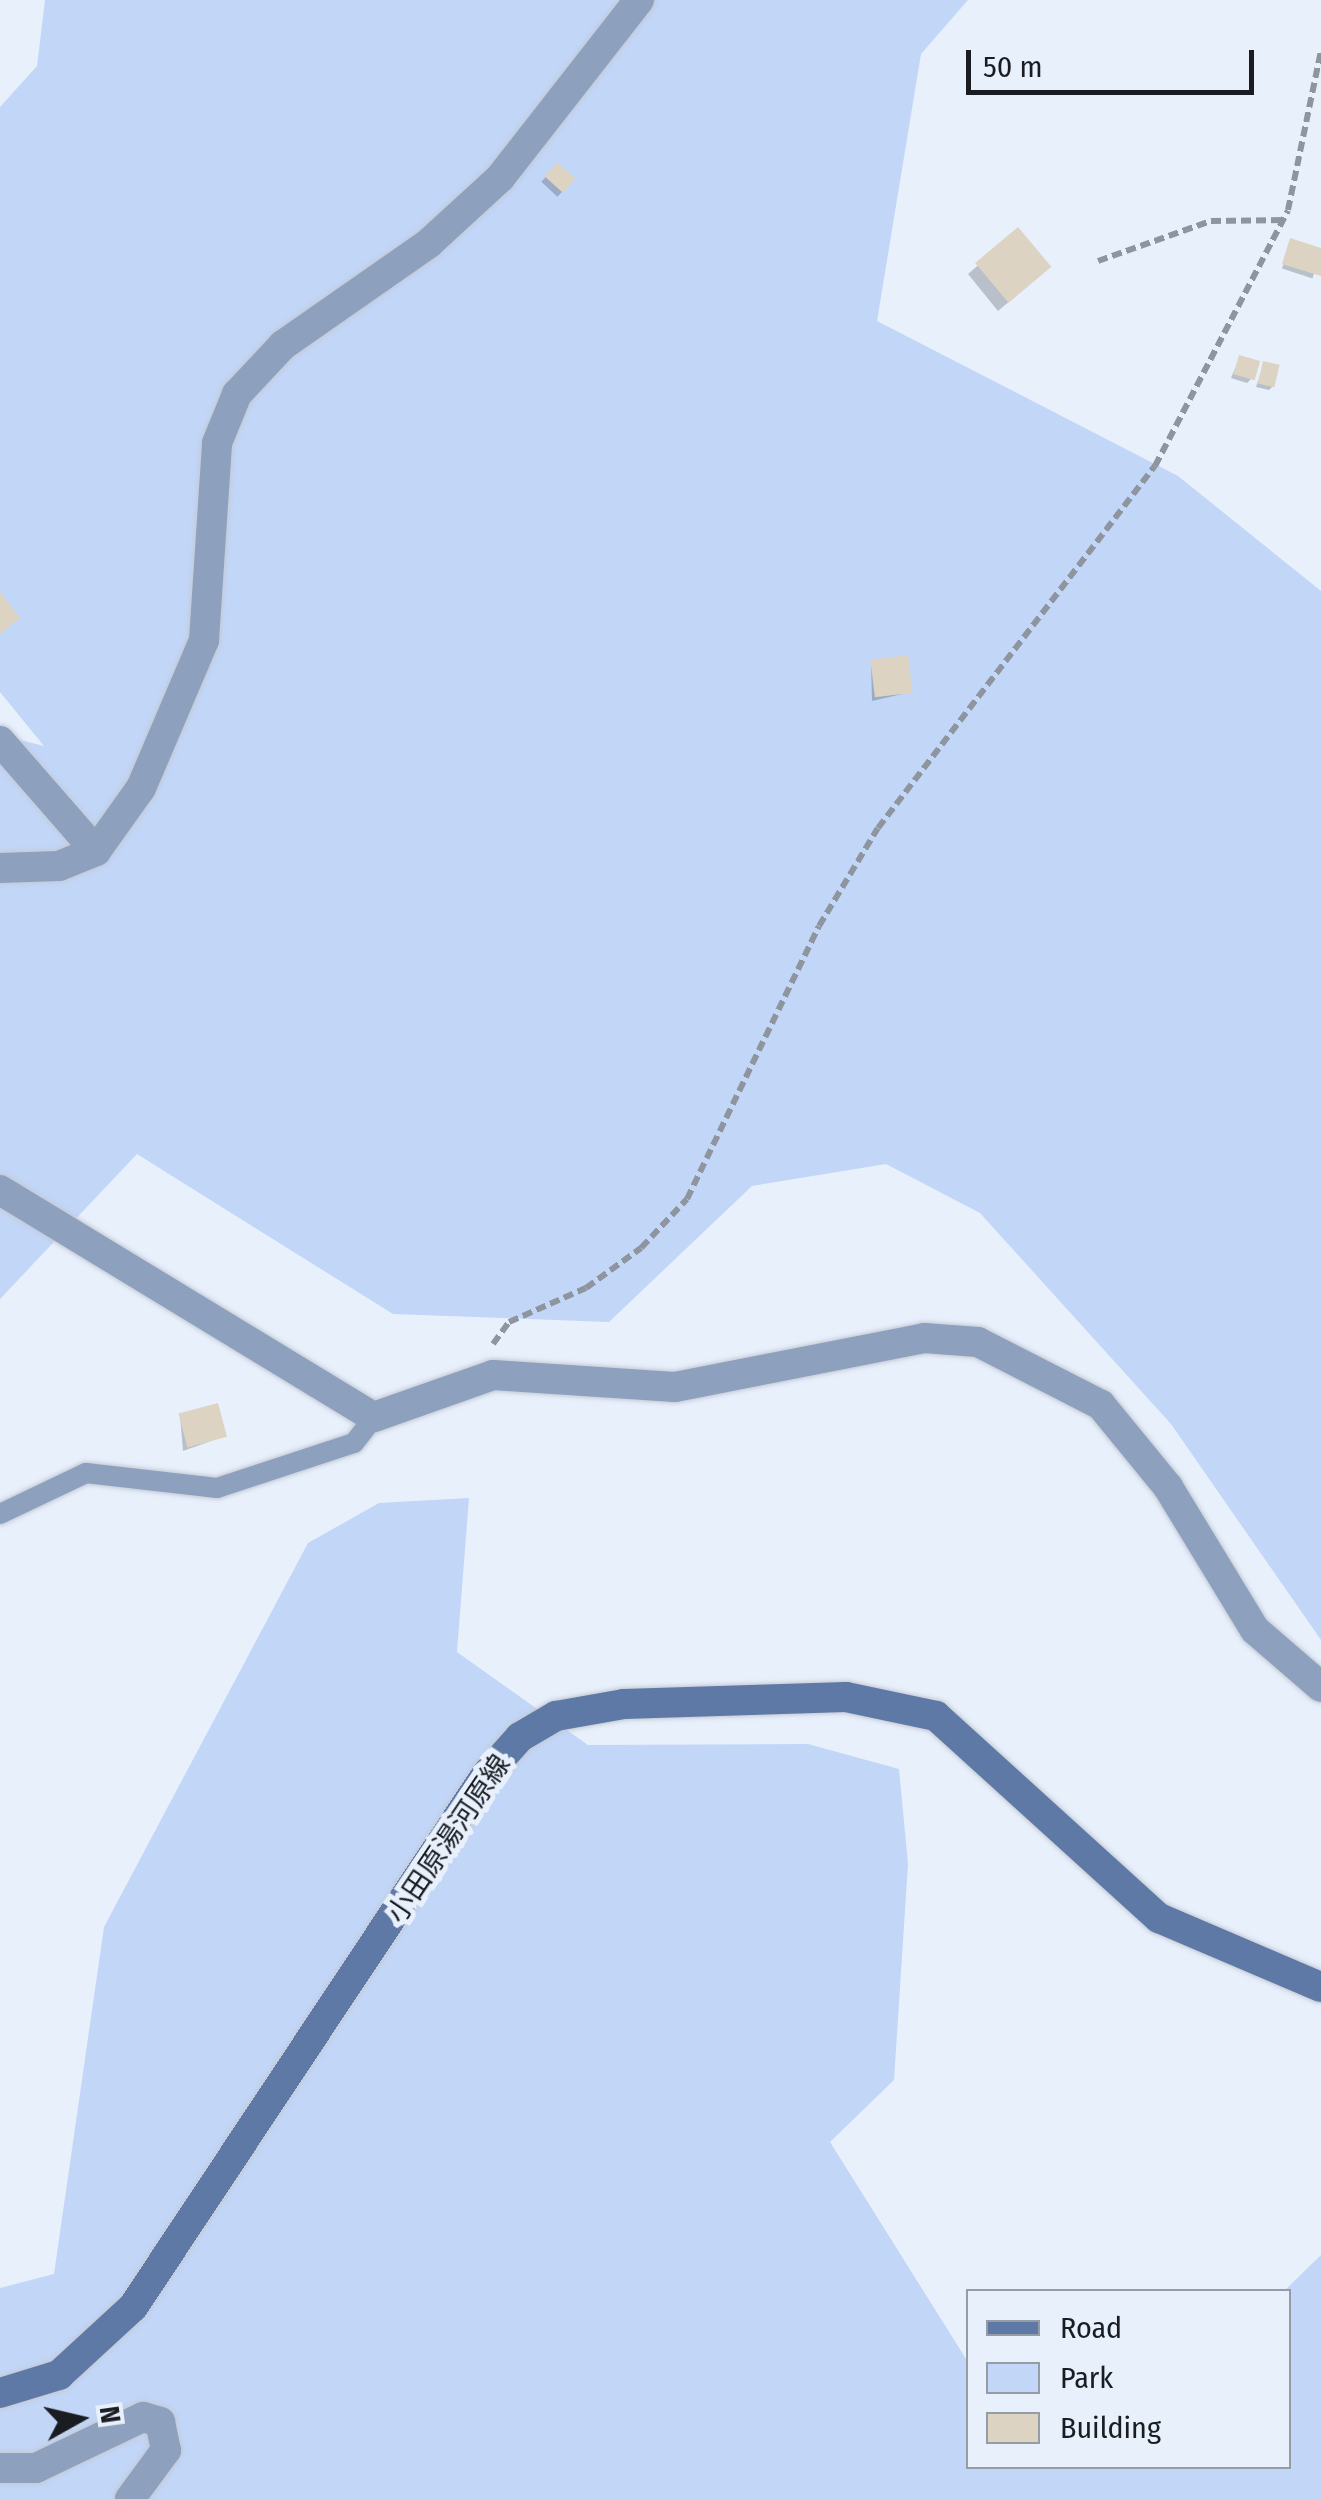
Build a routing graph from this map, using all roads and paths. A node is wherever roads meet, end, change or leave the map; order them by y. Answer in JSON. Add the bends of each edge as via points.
{"nodes":[{"id":1,"x":639,"y":0,"type":"edge"},
{"id":2,"x":1321,"y":50,"type":"edge"},
{"id":3,"x":1284,"y":220,"type":"junction"},
{"id":4,"x":1098,"y":262,"type":"dead end"},
{"id":5,"x":0,"y":742,"type":"edge"},
{"id":6,"x":96,"y":851,"type":"junction"},
{"id":7,"x":0,"y":868,"type":"edge"},
{"id":8,"x":0,"y":1190,"type":"edge"},
{"id":9,"x":493,"y":1375,"type":"junction"},
{"id":10,"x":374,"y":1416,"type":"junction"},
{"id":11,"x":0,"y":1514,"type":"edge"},
{"id":12,"x":1321,"y":1686,"type":"edge"},
{"id":13,"x":1321,"y":1987,"type":"edge"},
{"id":14,"x":0,"y":2393,"type":"edge"},
{"id":15,"x":0,"y":2468,"type":"edge"},
{"id":16,"x":130,"y":2499,"type":"edge"}],
"edges":[{"from":1,"to":6,"type":"street","via":[[500,178],[429,243],[283,345],[237,394],[217,443],[204,640],[141,788]]},
{"from":2,"to":3,"type":"path"},
{"from":3,"to":4,"type":"path","via":[[1212,220]]},
{"from":3,"to":9,"type":"path","via":[[1156,466],[878,828],[819,926],[687,1198],[586,1288],[508,1322],[492,1347]]},
{"from":5,"to":6,"type":"street"},
{"from":6,"to":7,"type":"street","via":[[59,866]]},
{"from":8,"to":10,"type":"street"},
{"from":9,"to":10,"type":"street"},
{"from":9,"to":12,"type":"street","via":[[676,1388],[924,1338],[978,1342],[1101,1405],[1168,1488],[1255,1630]]},
{"from":10,"to":11,"type":"lane","via":[[354,1443],[217,1488],[86,1473]]},
{"from":13,"to":14,"type":"main road","name":"小田原湯河原線","via":[[1158,1918],[936,1716],[846,1697],[624,1704],[556,1716],[520,1737],[486,1776],[132,2307],[59,2374]]},
{"from":15,"to":16,"type":"street","via":[[36,2468],[144,2417],[160,2422],[166,2450]]}]}
